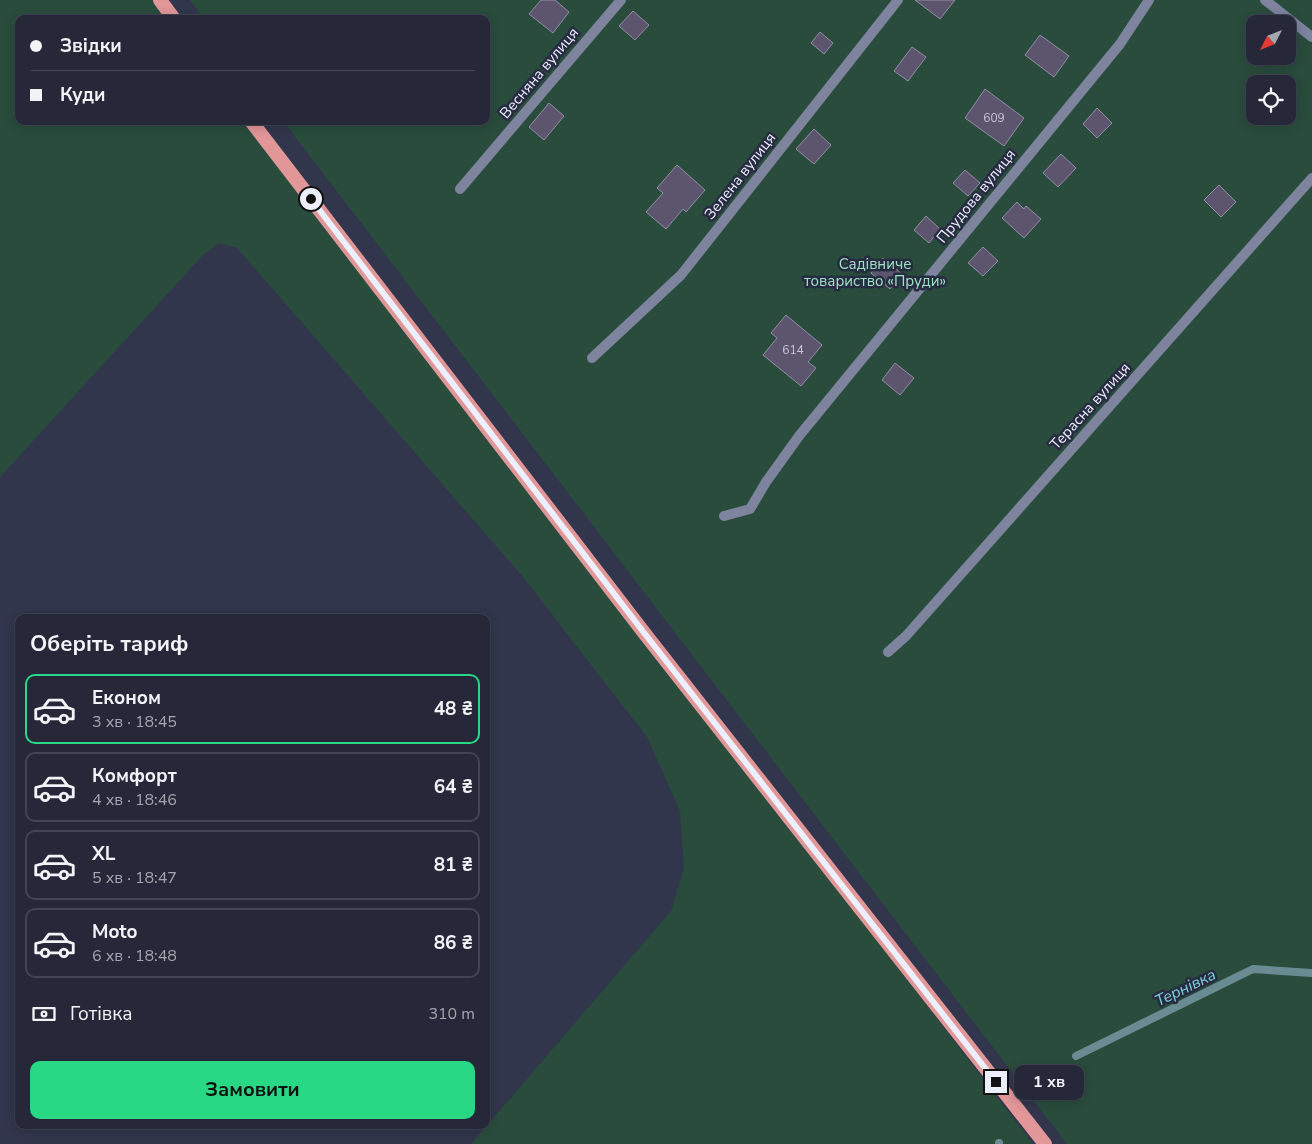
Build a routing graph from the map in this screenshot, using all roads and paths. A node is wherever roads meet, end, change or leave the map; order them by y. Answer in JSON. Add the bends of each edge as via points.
{"nodes":[{"id":1,"x":160,"y":0,"type":"edge"},
{"id":2,"x":621,"y":0,"type":"edge"},
{"id":3,"x":898,"y":0,"type":"edge"},
{"id":4,"x":1149,"y":0,"type":"edge"},
{"id":5,"x":1265,"y":0,"type":"edge"},
{"id":6,"x":171,"y":15,"type":"edge"},
{"id":7,"x":1312,"y":37,"type":"edge"},
{"id":8,"x":255,"y":125,"type":"edge"},
{"id":9,"x":1312,"y":178,"type":"edge"},
{"id":10,"x":460,"y":189,"type":"dead end"},
{"id":11,"x":592,"y":358,"type":"dead end"},
{"id":12,"x":724,"y":516,"type":"dead end"},
{"id":13,"x":888,"y":652,"type":"dead end"},
{"id":14,"x":1045,"y":1144,"type":"edge"}],
"edges":[{"from":1,"to":6,"type":"highway"},
{"from":2,"to":10,"type":"lane","name":"Весняна вулиця"},
{"from":3,"to":11,"type":"lane","name":"Зелена вулиця","via":[[682,275]]},
{"from":4,"to":12,"type":"lane","name":"Прудова вулиця","via":[[1120,44],[799,436],[750,509]]},
{"from":5,"to":7,"type":"lane"},
{"from":8,"to":14,"type":"highway","via":[[645,634]]},
{"from":9,"to":13,"type":"lane","name":"Терасна вулиця"}]}
